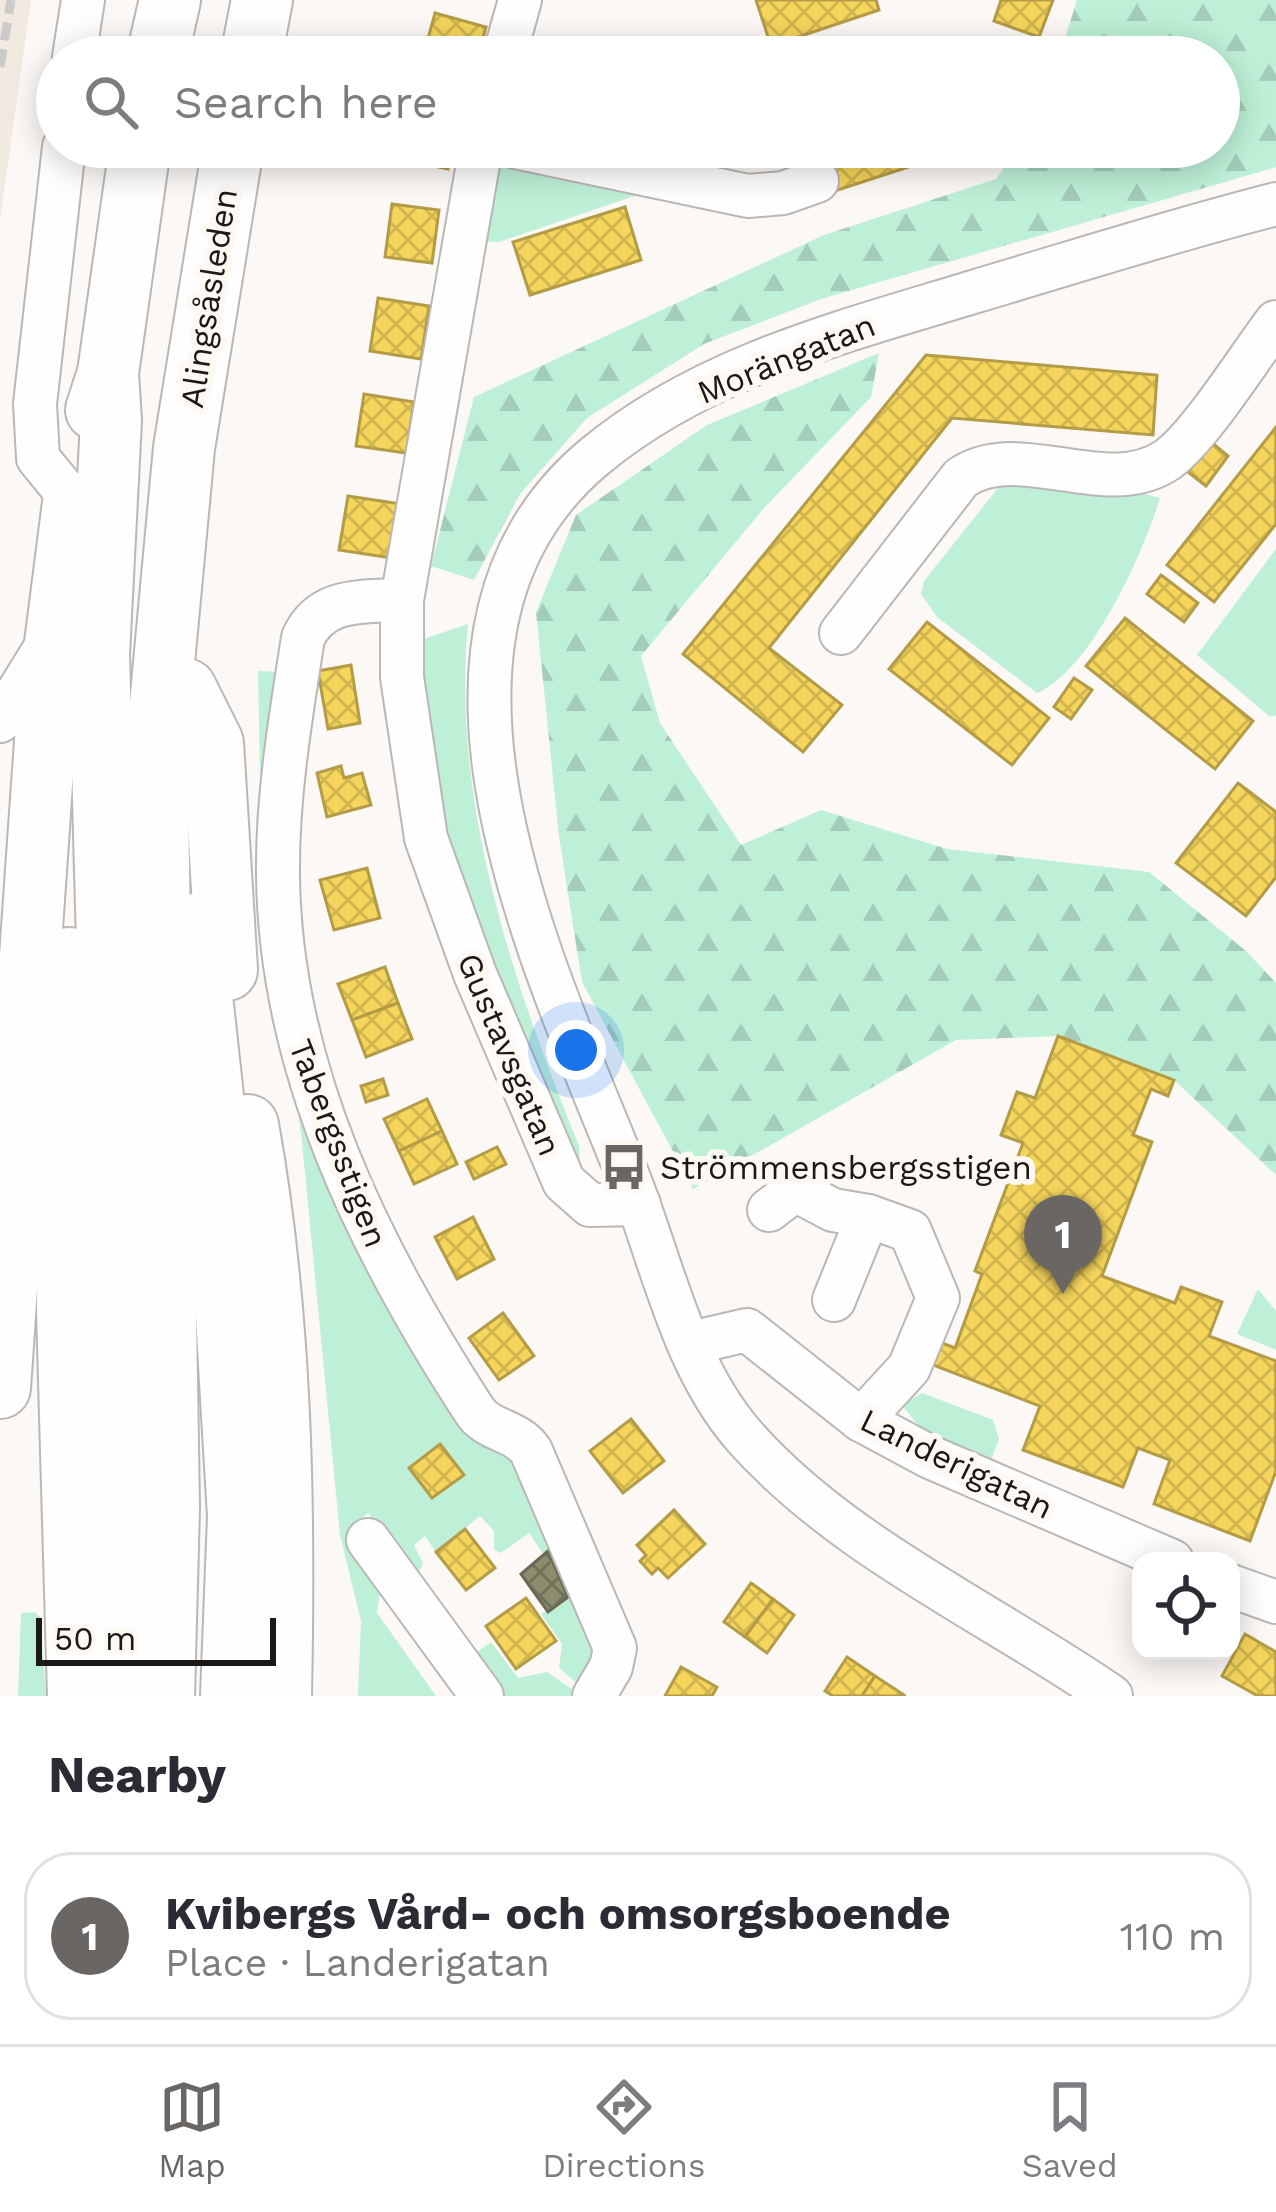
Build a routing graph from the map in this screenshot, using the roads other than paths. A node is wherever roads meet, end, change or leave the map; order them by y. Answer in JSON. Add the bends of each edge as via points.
{"nodes":[{"id":1,"x":83,"y":0,"type":"edge"},
{"id":2,"x":170,"y":0,"type":"edge"},
{"id":3,"x":262,"y":0,"type":"edge"},
{"id":4,"x":520,"y":0,"type":"edge"},
{"id":5,"x":77,"y":36,"type":"edge"},
{"id":6,"x":162,"y":36,"type":"edge"},
{"id":7,"x":255,"y":36,"type":"edge"},
{"id":8,"x":510,"y":36,"type":"edge"},
{"id":9,"x":62,"y":168,"type":"edge"},
{"id":10,"x":137,"y":168,"type":"edge"},
{"id":11,"x":230,"y":168,"type":"edge"},
{"id":12,"x":478,"y":168,"type":"edge"},
{"id":13,"x":619,"y":168,"type":"edge"},
{"id":14,"x":817,"y":181,"type":"dead end"},
{"id":15,"x":1276,"y":203,"type":"edge"},
{"id":16,"x":1276,"y":322,"type":"edge"},
{"id":17,"x":107,"y":373,"type":"junction"},
{"id":18,"x":184,"y":448,"type":"junction"},
{"id":19,"x":73,"y":501,"type":"junction"},
{"id":20,"x":402,"y":600,"type":"junction"},
{"id":21,"x":841,"y":633,"type":"dead end"},
{"id":22,"x":76,"y":644,"type":"junction"},
{"id":23,"x":186,"y":689,"type":"junction"},
{"id":24,"x":0,"y":721,"type":"edge"},
{"id":25,"x":639,"y":1204,"type":"junction"},
{"id":26,"x":770,"y":1210,"type":"dead end"},
{"id":27,"x":868,"y":1216,"type":"junction"},
{"id":28,"x":834,"y":1300,"type":"dead end"},
{"id":29,"x":691,"y":1343,"type":"junction"},
{"id":30,"x":0,"y":1373,"type":"edge"},
{"id":31,"x":0,"y":1388,"type":"edge"},
{"id":32,"x":861,"y":1420,"type":"junction"},
{"id":33,"x":368,"y":1540,"type":"dead end"},
{"id":34,"x":1151,"y":1552,"type":"edge"},
{"id":35,"x":1240,"y":1589,"type":"edge"},
{"id":36,"x":1276,"y":1602,"type":"edge"},
{"id":37,"x":78,"y":1696,"type":"edge"},
{"id":38,"x":120,"y":1696,"type":"edge"},
{"id":39,"x":164,"y":1696,"type":"edge"},
{"id":40,"x":231,"y":1696,"type":"edge"},
{"id":41,"x":281,"y":1696,"type":"edge"},
{"id":42,"x":482,"y":1696,"type":"edge"},
{"id":43,"x":594,"y":1696,"type":"edge"},
{"id":44,"x":1111,"y":1696,"type":"edge"}],
"edges":[{"from":1,"to":5,"type":"street"},
{"from":2,"to":6,"type":"highway"},
{"from":3,"to":7,"type":"highway"},
{"from":4,"to":8,"type":"street"},
{"from":9,"to":19,"type":"street","via":[[35,404],[38,458]]},
{"from":10,"to":17,"type":"highway"},
{"from":11,"to":18,"type":"highway","name":"Alingsåsleden"},
{"from":12,"to":20,"type":"street","name":"Gustavsgatan"},
{"from":13,"to":14,"type":"street","via":[[748,196]]},
{"from":15,"to":25,"type":"street","name":"Morängatan","via":[[732,373],[592,459],[534,527],[505,592],[491,663],[490,728],[506,842],[571,1037]]},
{"from":16,"to":21,"type":"street","via":[[1162,463],[1128,472],[987,464],[961,478]]},
{"from":17,"to":19,"type":"highway"},
{"from":17,"to":22,"type":"highway","via":[[111,421]]},
{"from":18,"to":23,"type":"highway"},
{"from":18,"to":39,"type":"highway","via":[[157,738],[169,1508]]},
{"from":19,"to":22,"type":"highway"},
{"from":20,"to":25,"type":"street","name":"Gustavsgatan","via":[[402,677],[426,838],[475,974],[564,1182],[590,1205]]},
{"from":20,"to":43,"type":"street","name":"Tabergsstigen","via":[[330,607],[303,638],[278,876],[289,984],[317,1102],[387,1269],[477,1417],[521,1436],[531,1451],[615,1648]]},
{"from":22,"to":24,"type":"street"},
{"from":22,"to":30,"type":"highway"},
{"from":22,"to":37,"type":"highway","via":[[67,1311]]},
{"from":22,"to":38,"type":"highway","via":[[122,1470]]},
{"from":23,"to":40,"type":"highway","via":[[194,926],[238,1516]]},
{"from":23,"to":41,"type":"highway","via":[[214,743],[231,1029],[276,1340],[285,1491]]},
{"from":25,"to":29,"type":"street"},
{"from":26,"to":27,"type":"street","via":[[795,1190],[833,1210]]},
{"from":27,"to":28,"type":"street"},
{"from":27,"to":32,"type":"street","via":[[910,1231],[938,1298],[909,1368]]},
{"from":29,"to":32,"type":"street","name":"Landerigatan","via":[[747,1330]]},
{"from":29,"to":44,"type":"street","via":[[722,1407],[778,1469],[855,1530]]},
{"from":30,"to":31,"type":"highway"},
{"from":32,"to":34,"type":"street","name":"Landerigatan"},
{"from":33,"to":42,"type":"street"},
{"from":35,"to":36,"type":"street"}]}
